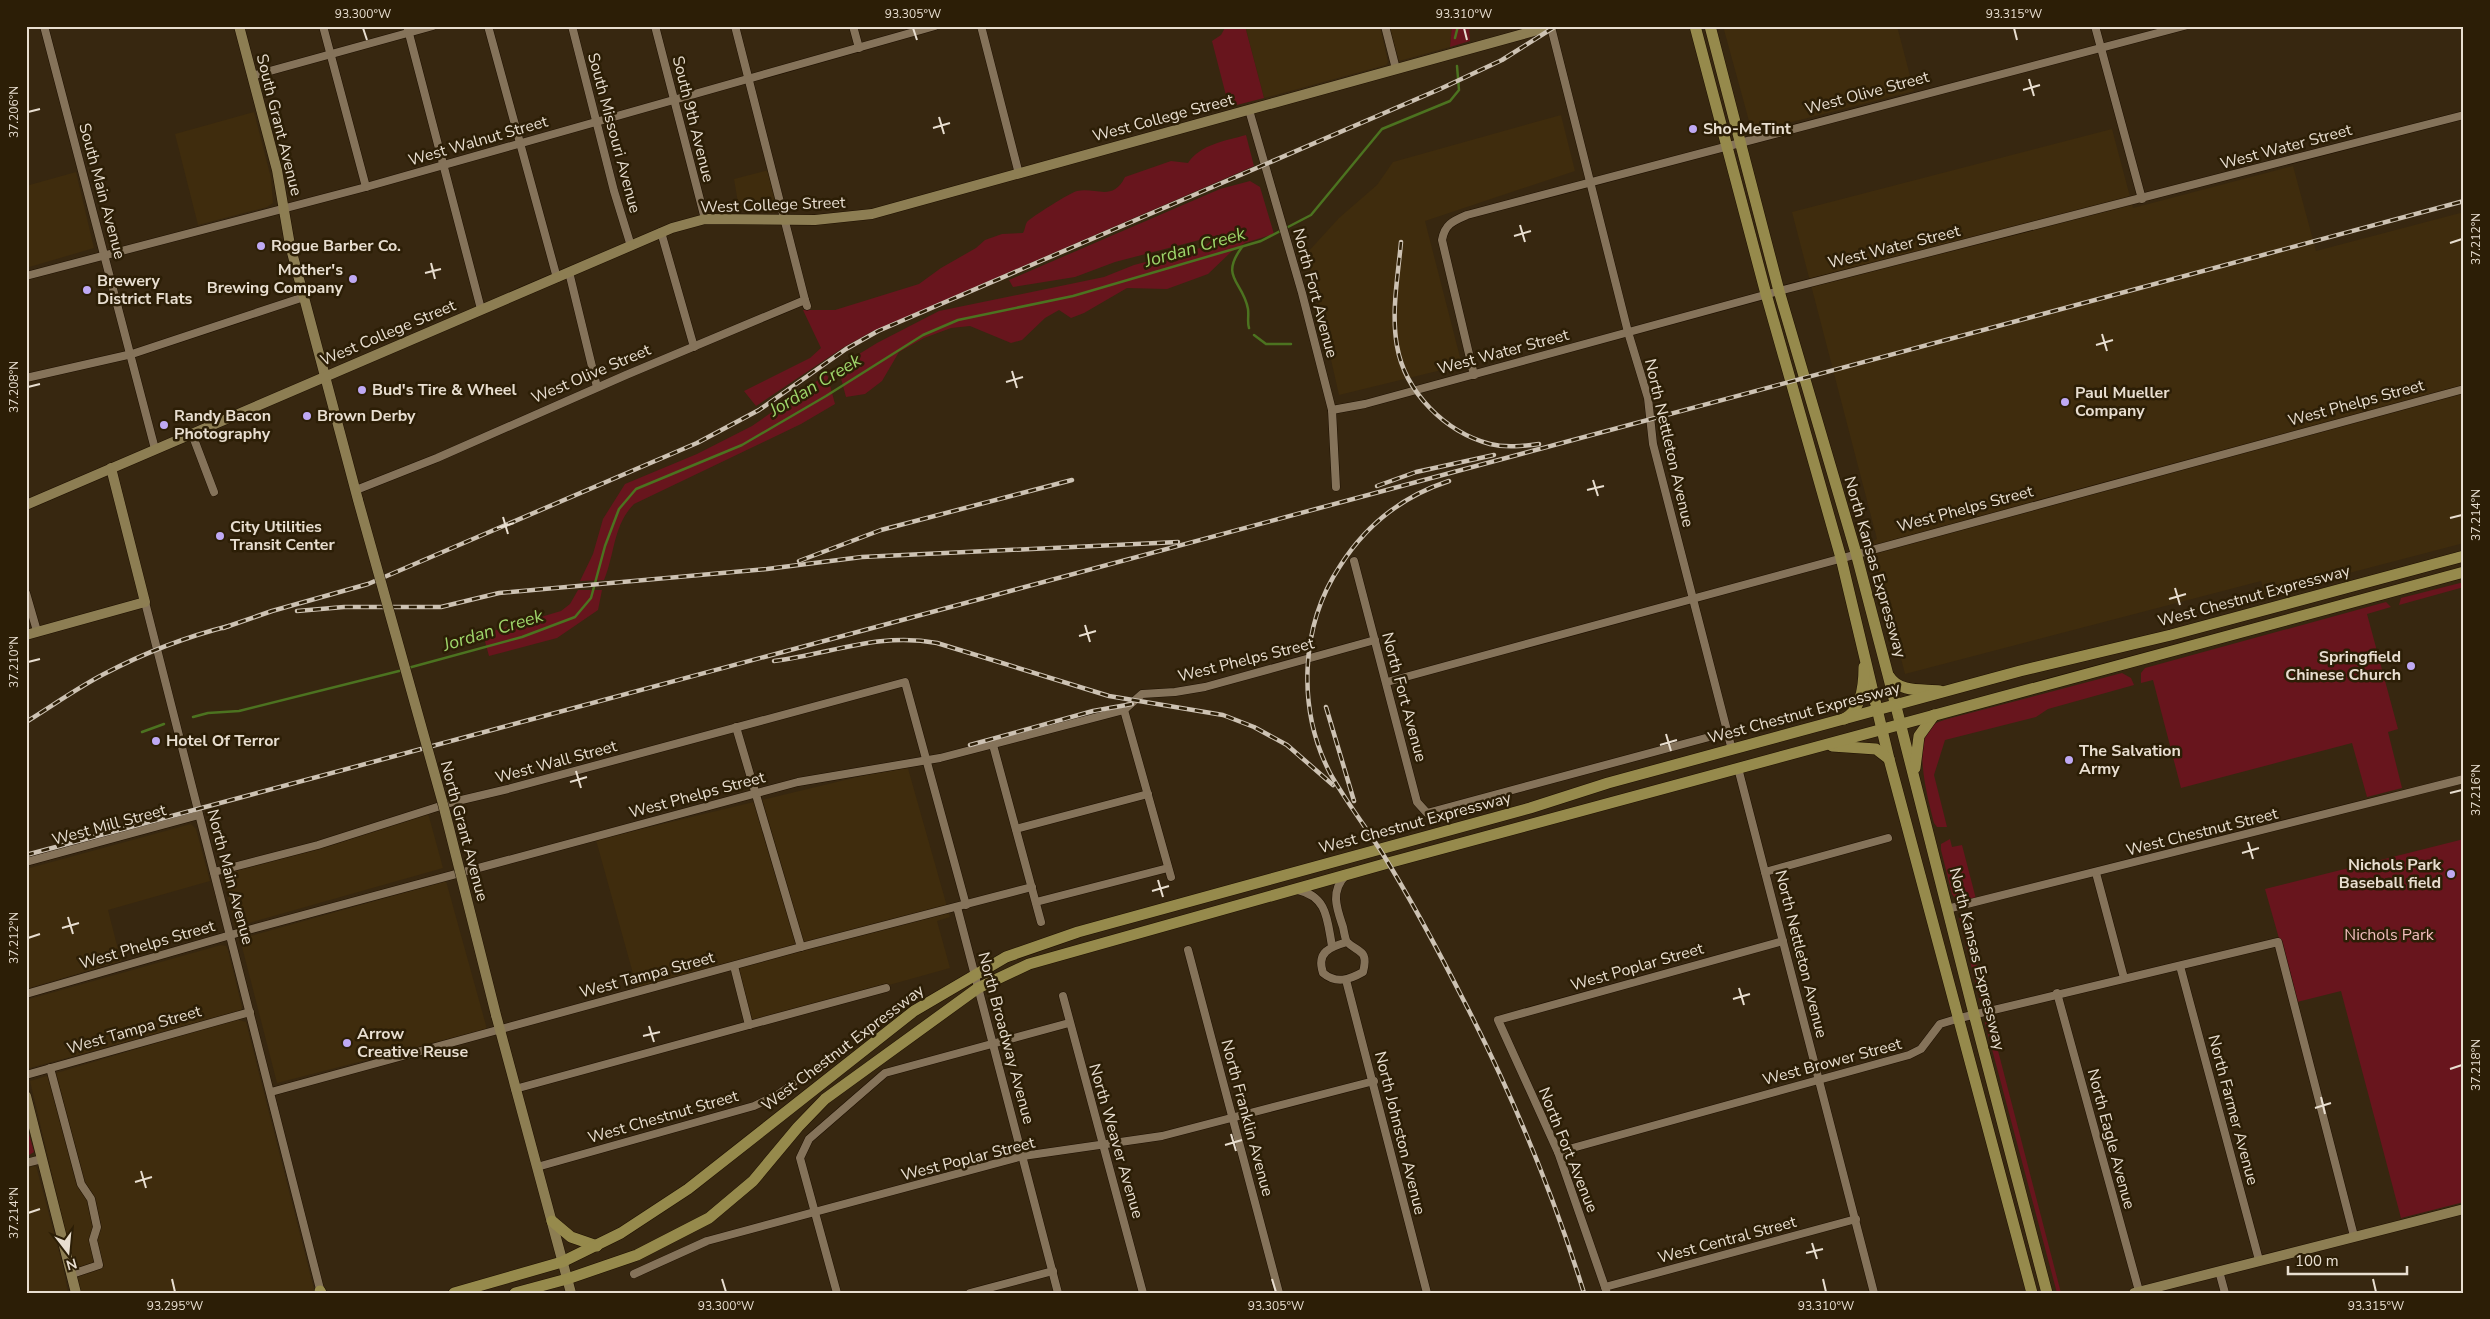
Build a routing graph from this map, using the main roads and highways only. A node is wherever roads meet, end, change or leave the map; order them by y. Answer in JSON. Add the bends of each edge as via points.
{"nodes":[{"id":1,"x":239,"y":26,"type":"edge"},
{"id":2,"x":1552,"y":26,"type":"edge"},
{"id":3,"x":1694,"y":26,"type":"edge"},
{"id":4,"x":1712,"y":29,"type":"edge"},
{"id":5,"x":325,"y":377,"type":"junction"},
{"id":6,"x":111,"y":468,"type":"junction"},
{"id":7,"x":26,"y":505,"type":"edge"},
{"id":8,"x":2464,"y":556,"type":"edge"},
{"id":9,"x":2464,"y":572,"type":"edge"},
{"id":10,"x":31,"y":633,"type":"edge"},
{"id":11,"x":1863,"y":647,"type":"junction"},
{"id":12,"x":1888,"y":675,"type":"junction"},
{"id":13,"x":1947,"y":691,"type":"junction"},
{"id":14,"x":1895,"y":706,"type":"junction"},
{"id":15,"x":1878,"y":711,"type":"junction"},
{"id":16,"x":1935,"y":714,"type":"junction"},
{"id":17,"x":1836,"y":722,"type":"junction"},
{"id":18,"x":1900,"y":724,"type":"junction"},
{"id":19,"x":1882,"y":729,"type":"junction"},
{"id":20,"x":1817,"y":746,"type":"junction"},
{"id":21,"x":1889,"y":759,"type":"junction"},
{"id":22,"x":1915,"y":783,"type":"junction"},
{"id":23,"x":26,"y":1096,"type":"edge"},
{"id":24,"x":2464,"y":1209,"type":"edge"},
{"id":25,"x":552,"y":1220,"type":"junction"},
{"id":26,"x":596,"y":1246,"type":"junction"},
{"id":27,"x":562,"y":1262,"type":"junction"},
{"id":28,"x":567,"y":1279,"type":"junction"},
{"id":29,"x":2136,"y":1292,"type":"edge"},
{"id":30,"x":76,"y":1293,"type":"edge"},
{"id":31,"x":454,"y":1293,"type":"edge"},
{"id":32,"x":515,"y":1293,"type":"edge"},
{"id":33,"x":571,"y":1293,"type":"edge"},
{"id":34,"x":2032,"y":1293,"type":"edge"},
{"id":35,"x":2047,"y":1293,"type":"edge"}],
"edges":[{"from":1,"to":5,"type":"main road","name":"South Grant Avenue","via":[[278,170],[283,210]]},
{"from":2,"to":5,"type":"main road","name":"West College Street","via":[[865,215],[829,220],[705,219],[661,232]]},
{"from":3,"to":11,"type":"main road","name":"North Kansas Expressway"},
{"from":4,"to":12,"type":"main road","name":"North Kansas Expressway","via":[[1779,291],[1856,553]]},
{"from":5,"to":6,"type":"main road","name":"West College Street"},
{"from":5,"to":25,"type":"main road","name":"North Grant Avenue","bridge":true},
{"from":6,"to":7,"type":"main road","name":"West College Street"},
{"from":6,"to":10,"type":"main road","name":"North Main Avenue","via":[[146,602]]},
{"from":8,"to":13,"type":"main road","name":"West Chestnut Expressway"},
{"from":9,"to":16,"type":"main road","name":"West Chestnut Expressway"},
{"from":11,"to":15,"type":"main road","name":"North Kansas Expressway"},
{"from":11,"to":17,"type":"main road","via":[[1864,670],[1859,702],[1853,712]]},
{"from":12,"to":13,"type":"main road","via":[[1906,688]]},
{"from":12,"to":14,"type":"main road","name":"North Kansas Expressway"},
{"from":13,"to":14,"type":"main road","name":"West Chestnut Expressway"},
{"from":14,"to":15,"type":"main road","name":"West Chestnut Expressway"},
{"from":14,"to":18,"type":"main road","name":"North Kansas Expressway"},
{"from":15,"to":17,"type":"main road","name":"West Chestnut Expressway"},
{"from":15,"to":19,"type":"main road","name":"North Kansas Expressway"},
{"from":16,"to":18,"type":"main road","name":"West Chestnut Expressway"},
{"from":16,"to":22,"type":"main road","via":[[1919,736]]},
{"from":17,"to":26,"type":"main road","name":"West Chestnut Expressway","via":[[1078,932],[1006,957],[914,1011],[688,1189]]},
{"from":18,"to":19,"type":"main road","name":"West Chestnut Expressway"},
{"from":18,"to":22,"type":"main road","name":"North Kansas Expressway"},
{"from":19,"to":20,"type":"main road","name":"West Chestnut Expressway"},
{"from":19,"to":21,"type":"main road","name":"North Kansas Expressway"},
{"from":20,"to":21,"type":"main road","via":[[1872,748]]},
{"from":20,"to":28,"type":"main road","name":"West Chestnut Expressway","via":[[1029,964],[978,988],[825,1099],[753,1181],[709,1218],[637,1255]]},
{"from":21,"to":34,"type":"main road","name":"North Kansas Expressway"},
{"from":22,"to":35,"type":"main road","name":"North Kansas Expressway"},
{"from":23,"to":30,"type":"main road"},
{"from":24,"to":29,"type":"main road"},
{"from":25,"to":26,"type":"main road","via":[[571,1237]]},
{"from":25,"to":27,"type":"main road","name":"North Grant Avenue"},
{"from":26,"to":27,"type":"main road","name":"West Chestnut Expressway"},
{"from":27,"to":28,"type":"main road","name":"North Grant Avenue"},
{"from":27,"to":31,"type":"main road","name":"West Chestnut Expressway"},
{"from":28,"to":32,"type":"main road","name":"West Chestnut Expressway"},
{"from":28,"to":33,"type":"main road","name":"North Grant Avenue"}]}
